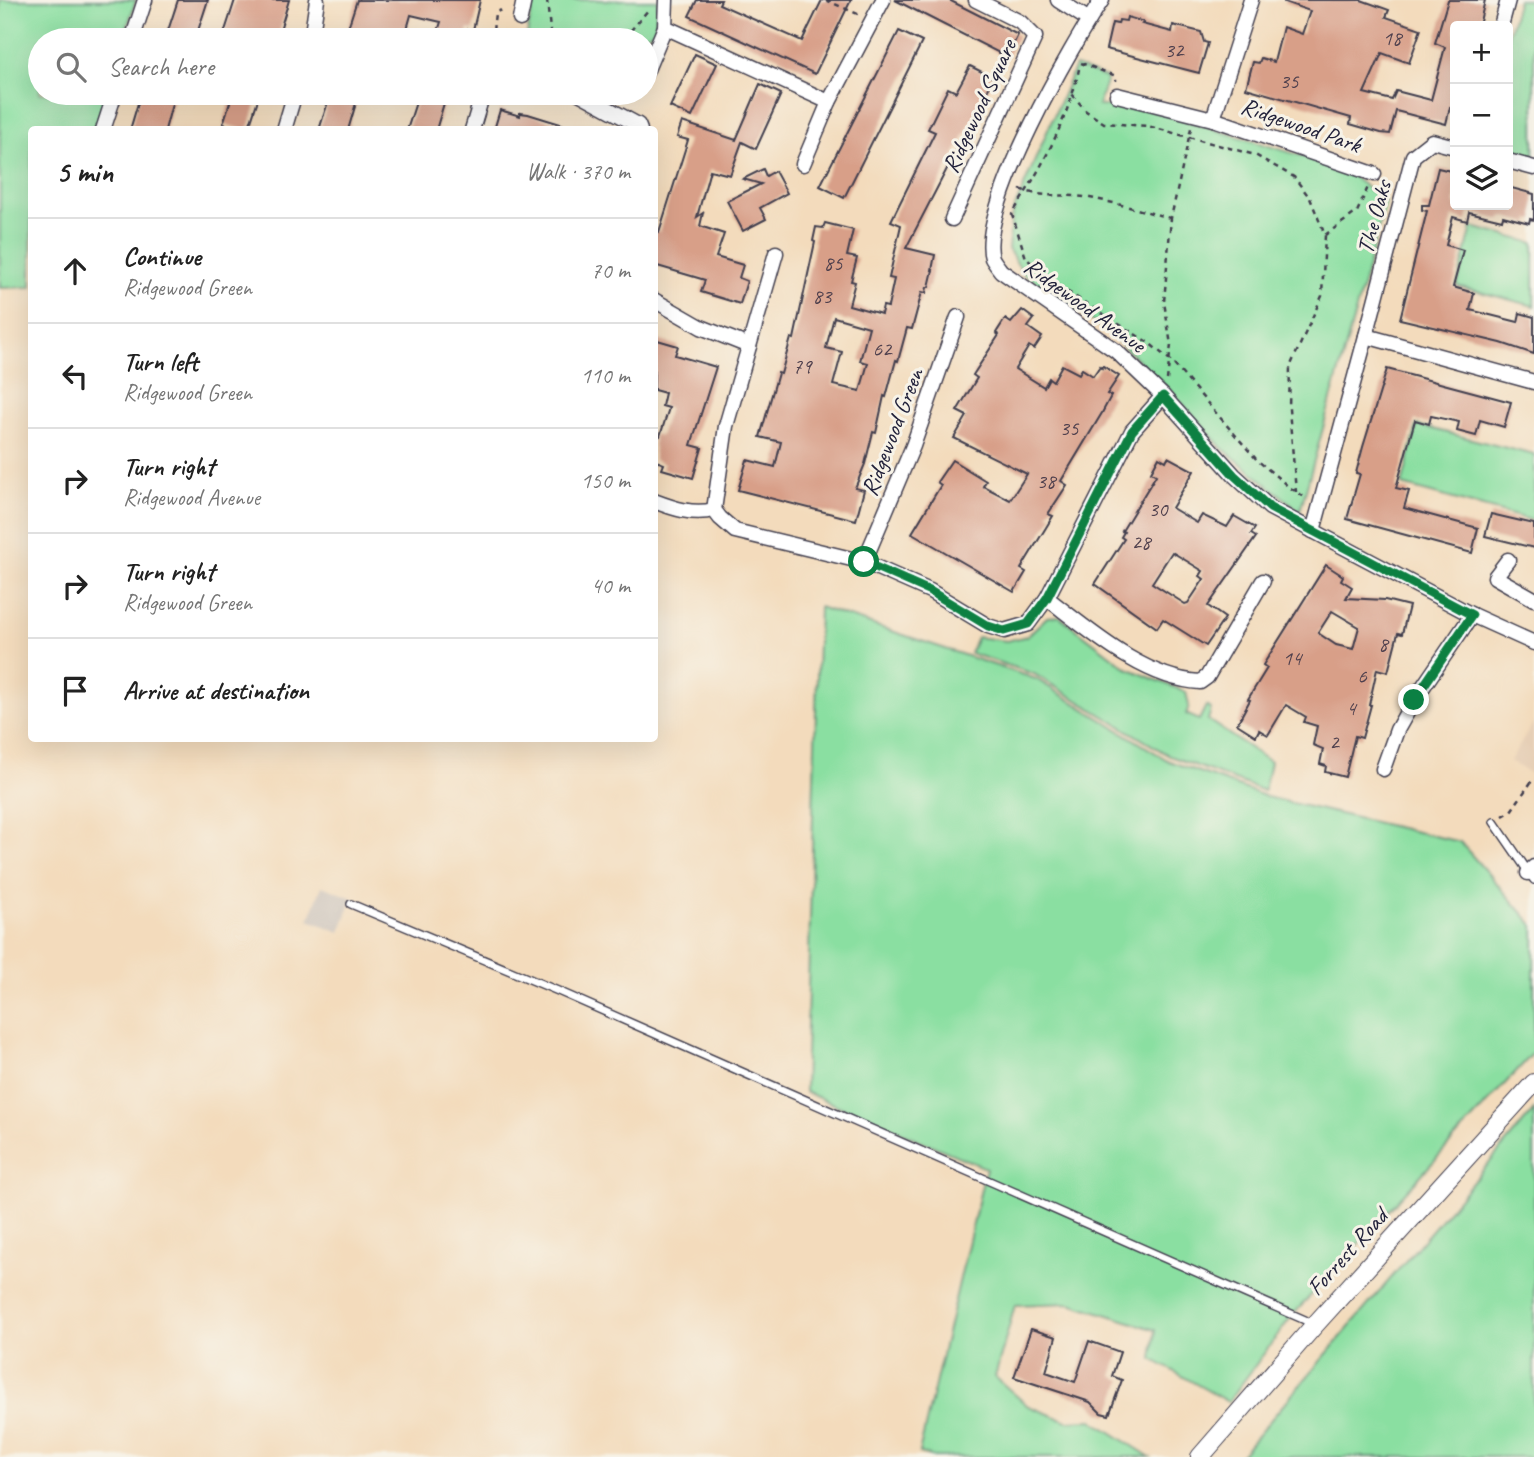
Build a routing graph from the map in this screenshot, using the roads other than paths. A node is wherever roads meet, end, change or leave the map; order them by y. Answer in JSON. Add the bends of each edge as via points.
{"nodes":[{"id":1,"x":145,"y":0,"type":"edge"},
{"id":2,"x":317,"y":0,"type":"edge"},
{"id":3,"x":524,"y":0,"type":"edge"},
{"id":4,"x":883,"y":0,"type":"edge"},
{"id":5,"x":976,"y":0,"type":"edge"},
{"id":6,"x":1058,"y":0,"type":"edge"},
{"id":7,"x":1102,"y":0,"type":"edge"},
{"id":8,"x":1251,"y":0,"type":"edge"},
{"id":9,"x":1508,"y":0,"type":"edge"},
{"id":10,"x":666,"y":3,"type":"edge"},
{"id":11,"x":520,"y":19,"type":"dead end"},
{"id":12,"x":1089,"y":20,"type":"junction"},
{"id":13,"x":1503,"y":21,"type":"edge"},
{"id":14,"x":665,"y":27,"type":"junction"},
{"id":15,"x":136,"y":28,"type":"edge"},
{"id":16,"x":313,"y":28,"type":"edge"},
{"id":17,"x":658,"y":44,"type":"edge"},
{"id":18,"x":1117,"y":95,"type":"road end"},
{"id":19,"x":830,"y":102,"type":"junction"},
{"id":20,"x":111,"y":105,"type":"edge"},
{"id":21,"x":291,"y":105,"type":"edge"},
{"id":22,"x":479,"y":105,"type":"edge"},
{"id":23,"x":601,"y":105,"type":"edge"},
{"id":24,"x":1213,"y":119,"type":"junction"},
{"id":25,"x":104,"y":126,"type":"edge"},
{"id":26,"x":285,"y":126,"type":"edge"},
{"id":27,"x":473,"y":126,"type":"edge"},
{"id":28,"x":638,"y":126,"type":"edge"},
{"id":29,"x":1450,"y":146,"type":"edge"},
{"id":30,"x":1513,"y":162,"type":"edge"},
{"id":31,"x":803,"y":164,"type":"dead end"},
{"id":32,"x":1534,"y":167,"type":"edge"},
{"id":33,"x":1374,"y":174,"type":"road end"},
{"id":34,"x":952,"y":219,"type":"dead end"},
{"id":35,"x":776,"y":253,"type":"dead end"},
{"id":36,"x":658,"y":302,"type":"edge"},
{"id":37,"x":958,"y":317,"type":"dead end"},
{"id":38,"x":1366,"y":337,"type":"junction"},
{"id":39,"x":749,"y":346,"type":"junction"},
{"id":40,"x":1534,"y":382,"type":"edge"},
{"id":41,"x":1163,"y":396,"type":"junction"},
{"id":42,"x":658,"y":502,"type":"edge"},
{"id":43,"x":714,"y":510,"type":"junction"},
{"id":44,"x":1314,"y":531,"type":"junction"},
{"id":45,"x":1508,"y":559,"type":"dead end"},
{"id":46,"x":864,"y":562,"type":"junction"},
{"id":47,"x":1262,"y":581,"type":"dead end"},
{"id":48,"x":1047,"y":598,"type":"junction"},
{"id":49,"x":1534,"y":599,"type":"edge"},
{"id":50,"x":1472,"y":615,"type":"junction"},
{"id":51,"x":1534,"y":643,"type":"edge"},
{"id":52,"x":1383,"y":769,"type":"dead end"},
{"id":53,"x":1494,"y":822,"type":"road end"},
{"id":54,"x":1532,"y":873,"type":"edge"},
{"id":55,"x":351,"y":904,"type":"dead end"},
{"id":56,"x":1534,"y":1083,"type":"edge"},
{"id":57,"x":1312,"y":1328,"type":"junction"},
{"id":58,"x":1200,"y":1457,"type":"edge"}],
"edges":[{"from":1,"to":15,"type":"street"},
{"from":2,"to":16,"type":"street"},
{"from":3,"to":11,"type":"street"},
{"from":4,"to":19,"type":"street"},
{"from":5,"to":34,"type":"street","name":"Ridgewood Square","via":[[1020,22],[1035,37]]},
{"from":6,"to":12,"type":"street"},
{"from":7,"to":12,"type":"street","name":"Ridgewood Avenue"},
{"from":8,"to":24,"type":"street","name":"Ridgewood Park"},
{"from":9,"to":13,"type":"street"},
{"from":10,"to":14,"type":"street"},
{"from":12,"to":41,"type":"street","name":"Ridgewood Avenue","via":[[1026,135],[1006,183],[993,226],[992,258],[1001,271],[1116,351]]},
{"from":14,"to":17,"type":"street"},
{"from":14,"to":19,"type":"street"},
{"from":18,"to":24,"type":"street","name":"Ridgewood Park"},
{"from":19,"to":31,"type":"street"},
{"from":20,"to":25,"type":"street"},
{"from":21,"to":26,"type":"street"},
{"from":22,"to":27,"type":"street"},
{"from":23,"to":28,"type":"street"},
{"from":24,"to":33,"type":"street","name":"Ridgewood Park"},
{"from":29,"to":38,"type":"street","name":"The Oaks","via":[[1432,141],[1413,156]]},
{"from":30,"to":32,"type":"street"},
{"from":35,"to":39,"type":"street"},
{"from":36,"to":39,"type":"street","via":[[701,327]]},
{"from":37,"to":46,"type":"street","name":"Ridgewood Green","via":[[913,446]]},
{"from":38,"to":40,"type":"street"},
{"from":38,"to":44,"type":"street","name":"The Oaks"},
{"from":39,"to":43,"type":"street","via":[[726,426]]},
{"from":41,"to":44,"type":"street","name":"Ridgewood Avenue","via":[[1270,508]]},
{"from":41,"to":48,"type":"street","via":[[1132,431]]},
{"from":42,"to":43,"type":"street","via":[[692,512]]},
{"from":43,"to":46,"type":"street","via":[[735,531]]},
{"from":44,"to":50,"type":"street","name":"Ridgewood Avenue"},
{"from":45,"to":49,"type":"street","via":[[1495,577]]},
{"from":46,"to":48,"type":"street","via":[[1004,631],[1028,624]]},
{"from":47,"to":48,"type":"street","via":[[1200,682],[1153,670],[1105,642]]},
{"from":50,"to":51,"type":"street","name":"Ridgewood Avenue"},
{"from":50,"to":52,"type":"street","via":[[1414,700]]},
{"from":53,"to":54,"type":"lane"},
{"from":55,"to":57,"type":"lane","via":[[1305,1320]]},
{"from":56,"to":57,"type":"street","name":"Forrest Road"},
{"from":57,"to":58,"type":"street","name":"Forrest Road"}]}
